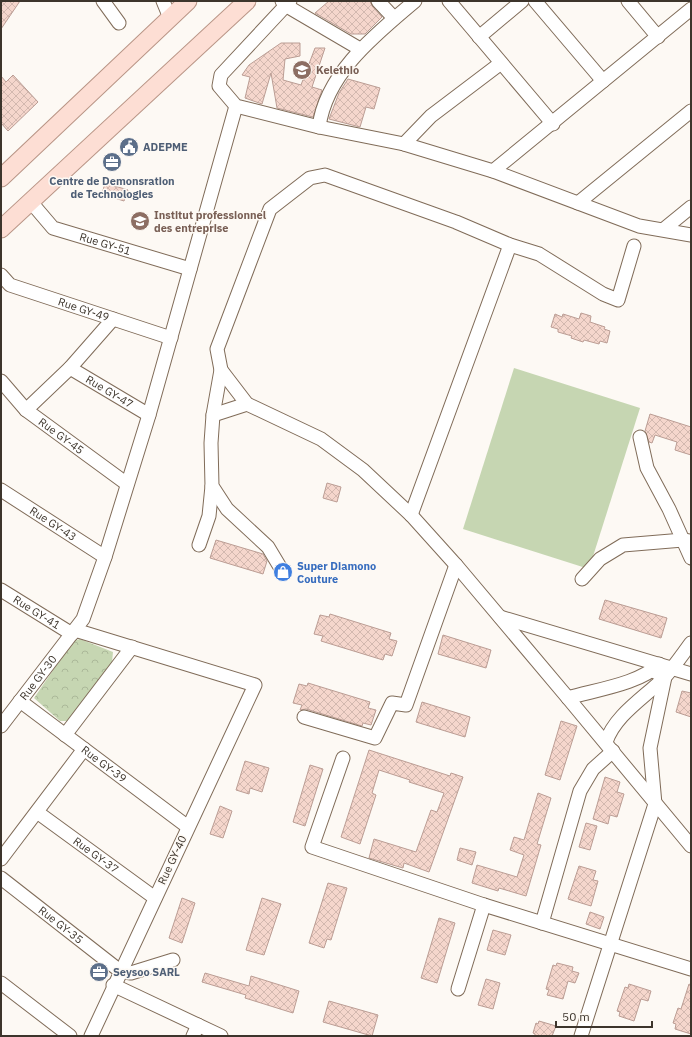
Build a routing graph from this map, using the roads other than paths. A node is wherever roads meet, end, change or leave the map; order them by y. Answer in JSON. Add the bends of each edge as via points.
{"nodes":[{"id":1,"x":102,"y":1,"type":"edge"},
{"id":2,"x":163,"y":1,"type":"edge"},
{"id":3,"x":188,"y":1,"type":"edge"},
{"id":4,"x":247,"y":1,"type":"edge"},
{"id":5,"x":378,"y":1,"type":"edge"},
{"id":6,"x":415,"y":1,"type":"edge"},
{"id":7,"x":449,"y":1,"type":"edge"},
{"id":8,"x":522,"y":1,"type":"edge"},
{"id":9,"x":535,"y":1,"type":"edge"},
{"id":10,"x":628,"y":1,"type":"edge"},
{"id":11,"x":286,"y":2,"type":"edge"},
{"id":12,"x":691,"y":9,"type":"edge"},
{"id":13,"x":170,"y":18,"type":"junction"},
{"id":14,"x":394,"y":18,"type":"junction"},
{"id":15,"x":118,"y":23,"type":"dead end"},
{"id":16,"x":479,"y":36,"type":"junction"},
{"id":17,"x":658,"y":37,"type":"junction"},
{"id":18,"x":360,"y":49,"type":"junction"},
{"id":19,"x":501,"y":63,"type":"junction"},
{"id":20,"x":603,"y":81,"type":"junction"},
{"id":21,"x":236,"y":106,"type":"junction"},
{"id":22,"x":691,"y":111,"type":"edge"},
{"id":23,"x":553,"y":124,"type":"junction"},
{"id":24,"x":319,"y":127,"type":"junction"},
{"id":25,"x":404,"y":144,"type":"junction"},
{"id":26,"x":493,"y":171,"type":"junction"},
{"id":27,"x":1,"y":178,"type":"edge"},
{"id":28,"x":30,"y":201,"type":"junction"},
{"id":29,"x":578,"y":203,"type":"junction"},
{"id":30,"x":691,"y":207,"type":"edge"},
{"id":31,"x":1,"y":228,"type":"edge"},
{"id":32,"x":664,"y":229,"type":"junction"},
{"id":33,"x":691,"y":235,"type":"edge"},
{"id":34,"x":510,"y":245,"type":"junction"},
{"id":35,"x":634,"y":246,"type":"dead end"},
{"id":36,"x":190,"y":269,"type":"junction"},
{"id":37,"x":1,"y":275,"type":"edge"},
{"id":38,"x":113,"y":319,"type":"junction"},
{"id":39,"x":171,"y":338,"type":"junction"},
{"id":40,"x":70,"y":368,"type":"junction"},
{"id":41,"x":221,"y":370,"type":"junction"},
{"id":42,"x":1,"y":381,"type":"edge"},
{"id":43,"x":247,"y":404,"type":"junction"},
{"id":44,"x":26,"y":410,"type":"junction"},
{"id":45,"x":149,"y":415,"type":"junction"},
{"id":46,"x":213,"y":415,"type":"junction"},
{"id":47,"x":640,"y":437,"type":"dead end"},
{"id":48,"x":127,"y":484,"type":"junction"},
{"id":49,"x":212,"y":486,"type":"junction"},
{"id":50,"x":1,"y":490,"type":"edge"},
{"id":51,"x":411,"y":515,"type":"junction"},
{"id":52,"x":687,"y":541,"type":"edge"},
{"id":53,"x":199,"y":545,"type":"dead end"},
{"id":54,"x":105,"y":557,"type":"junction"},
{"id":55,"x":691,"y":558,"type":"edge"},
{"id":56,"x":456,"y":565,"type":"junction"},
{"id":57,"x":283,"y":572,"type":"dead end"},
{"id":58,"x":582,"y":579,"type":"dead end"},
{"id":59,"x":1,"y":590,"type":"edge"},
{"id":60,"x":500,"y":617,"type":"junction"},
{"id":61,"x":73,"y":632,"type":"junction"},
{"id":62,"x":691,"y":643,"type":"edge"},
{"id":63,"x":132,"y":647,"type":"junction"},
{"id":64,"x":656,"y":667,"type":"junction"},
{"id":65,"x":668,"y":672,"type":"junction"},
{"id":66,"x":691,"y":674,"type":"edge"},
{"id":67,"x":255,"y":685,"type":"joint"},
{"id":68,"x":568,"y":698,"type":"junction"},
{"id":69,"x":20,"y":701,"type":"junction"},
{"id":70,"x":304,"y":717,"type":"dead end"},
{"id":71,"x":1,"y":726,"type":"edge"},
{"id":72,"x":65,"y":735,"type":"junction"},
{"id":73,"x":609,"y":746,"type":"junction"},
{"id":74,"x":84,"y":749,"type":"junction"},
{"id":75,"x":343,"y":758,"type":"dead end"},
{"id":76,"x":655,"y":804,"type":"junction"},
{"id":77,"x":37,"y":812,"type":"junction"},
{"id":78,"x":188,"y":827,"type":"junction"},
{"id":79,"x":691,"y":846,"type":"edge"},
{"id":80,"x":1,"y":860,"type":"edge"},
{"id":81,"x":1,"y":878,"type":"edge"},
{"id":82,"x":155,"y":898,"type":"junction"},
{"id":83,"x":484,"y":905,"type":"junction"},
{"id":84,"x":542,"y":923,"type":"junction"},
{"id":85,"x":610,"y":944,"type":"junction"},
{"id":86,"x":173,"y":960,"type":"dead end"},
{"id":87,"x":691,"y":969,"type":"edge"},
{"id":88,"x":120,"y":971,"type":"junction"},
{"id":89,"x":1,"y":983,"type":"edge"},
{"id":90,"x":114,"y":985,"type":"junction"},
{"id":91,"x":458,"y":989,"type":"dead end"},
{"id":92,"x":196,"y":1031,"type":"edge"},
{"id":93,"x":70,"y":1036,"type":"edge"},
{"id":94,"x":91,"y":1036,"type":"edge"},
{"id":95,"x":221,"y":1036,"type":"edge"},
{"id":96,"x":581,"y":1036,"type":"edge"}],
"edges":[{"from":1,"to":15,"type":"street"},
{"from":2,"to":13,"type":"street"},
{"from":3,"to":13,"type":"main road"},
{"from":4,"to":28,"type":"main road"},
{"from":5,"to":14,"type":"street"},
{"from":6,"to":14,"type":"street"},
{"from":7,"to":16,"type":"street"},
{"from":8,"to":16,"type":"street"},
{"from":9,"to":20,"type":"street"},
{"from":10,"to":17,"type":"street"},
{"from":11,"to":18,"type":"street"},
{"from":11,"to":21,"type":"street","via":[[221,75],[219,86]]},
{"from":12,"to":17,"type":"street"},
{"from":13,"to":27,"type":"main road"},
{"from":14,"to":18,"type":"street"},
{"from":16,"to":19,"type":"street"},
{"from":17,"to":20,"type":"street"},
{"from":18,"to":24,"type":"street","via":[[327,94]]},
{"from":19,"to":23,"type":"street"},
{"from":19,"to":25,"type":"street","via":[[431,116]]},
{"from":20,"to":23,"type":"street"},
{"from":21,"to":24,"type":"street"},
{"from":21,"to":36,"type":"street","name":"Rue GY-30"},
{"from":22,"to":29,"type":"street"},
{"from":23,"to":26,"type":"street"},
{"from":24,"to":25,"type":"street"},
{"from":25,"to":26,"type":"street"},
{"from":26,"to":29,"type":"street"},
{"from":28,"to":31,"type":"main road"},
{"from":28,"to":36,"type":"street","name":"Rue GY-51","via":[[53,228]]},
{"from":29,"to":32,"type":"street","via":[[638,226]]},
{"from":30,"to":32,"type":"street"},
{"from":32,"to":33,"type":"street"},
{"from":34,"to":35,"type":"street","via":[[539,254],[603,294],[618,300]]},
{"from":34,"to":41,"type":"street","via":[[456,222],[324,175],[310,178],[270,209],[217,349]]},
{"from":34,"to":51,"type":"street"},
{"from":36,"to":39,"type":"street","name":"Rue GY-30"},
{"from":37,"to":38,"type":"street","name":"Rue GY-49","via":[[10,286]]},
{"from":38,"to":39,"type":"street","name":"Rue GY-49"},
{"from":38,"to":40,"type":"street"},
{"from":39,"to":45,"type":"street","name":"Rue GY-30"},
{"from":40,"to":44,"type":"street"},
{"from":40,"to":45,"type":"street","name":"Rue GY-47"},
{"from":41,"to":43,"type":"street"},
{"from":41,"to":46,"type":"street"},
{"from":42,"to":44,"type":"street","name":"Rue GY-45"},
{"from":43,"to":46,"type":"street"},
{"from":43,"to":51,"type":"street","via":[[321,439],[363,470]]},
{"from":44,"to":48,"type":"street","name":"Rue GY-45"},
{"from":45,"to":48,"type":"street","name":"Rue GY-30"},
{"from":46,"to":49,"type":"street","via":[[210,443]]},
{"from":47,"to":52,"type":"street","via":[[647,468]]},
{"from":48,"to":54,"type":"street","name":"Rue GY-30"},
{"from":49,"to":53,"type":"street","via":[[209,516]]},
{"from":49,"to":57,"type":"street","via":[[228,509],[268,547]]},
{"from":50,"to":54,"type":"street","name":"Rue GY-43"},
{"from":51,"to":56,"type":"street"},
{"from":52,"to":55,"type":"street"},
{"from":52,"to":58,"type":"street","via":[[622,545],[600,559]]},
{"from":54,"to":61,"type":"street","name":"Rue GY-30","via":[[83,619]]},
{"from":56,"to":60,"type":"street"},
{"from":56,"to":70,"type":"street","via":[[406,705],[392,703],[375,738]]},
{"from":59,"to":61,"type":"street","name":"Rue GY-41"},
{"from":60,"to":64,"type":"street"},
{"from":60,"to":68,"type":"street"},
{"from":61,"to":63,"type":"street","name":"Rue GY-41"},
{"from":61,"to":69,"type":"street","name":"Rue GY-30"},
{"from":62,"to":65,"type":"street"},
{"from":63,"to":67,"type":"street","name":"Rue GY-41"},
{"from":63,"to":72,"type":"street"},
{"from":64,"to":65,"type":"street"},
{"from":64,"to":68,"type":"street","via":[[635,679]]},
{"from":65,"to":66,"type":"street"},
{"from":65,"to":73,"type":"street","via":[[618,720],[609,733]]},
{"from":65,"to":76,"type":"street","via":[[650,748]]},
{"from":67,"to":78,"type":"street","name":"Rue GY-40"},
{"from":68,"to":73,"type":"street"},
{"from":69,"to":71,"type":"street","name":"Rue GY-30"},
{"from":69,"to":72,"type":"street","name":"Rue GY-39"},
{"from":72,"to":74,"type":"street","name":"Rue GY-39"},
{"from":73,"to":76,"type":"street"},
{"from":73,"to":84,"type":"street","via":[[580,791]]},
{"from":74,"to":77,"type":"street"},
{"from":74,"to":78,"type":"street","name":"Rue GY-39"},
{"from":75,"to":83,"type":"street","via":[[312,847]]},
{"from":76,"to":79,"type":"street"},
{"from":76,"to":85,"type":"street"},
{"from":77,"to":80,"type":"street"},
{"from":77,"to":82,"type":"street","name":"Rue GY-37"},
{"from":78,"to":82,"type":"street","name":"Rue GY-40"},
{"from":81,"to":88,"type":"street","name":"Rue GY-35"},
{"from":82,"to":88,"type":"street","name":"Rue GY-40"},
{"from":83,"to":84,"type":"street"},
{"from":83,"to":91,"type":"street"},
{"from":84,"to":85,"type":"street"},
{"from":85,"to":87,"type":"street"},
{"from":85,"to":96,"type":"street"},
{"from":86,"to":88,"type":"street","via":[[131,973]]},
{"from":88,"to":90,"type":"street","name":"Rue GY-40"},
{"from":89,"to":93,"type":"street"},
{"from":90,"to":92,"type":"street"},
{"from":90,"to":94,"type":"street","name":"Rue GY-40"},
{"from":92,"to":95,"type":"street"}]}
